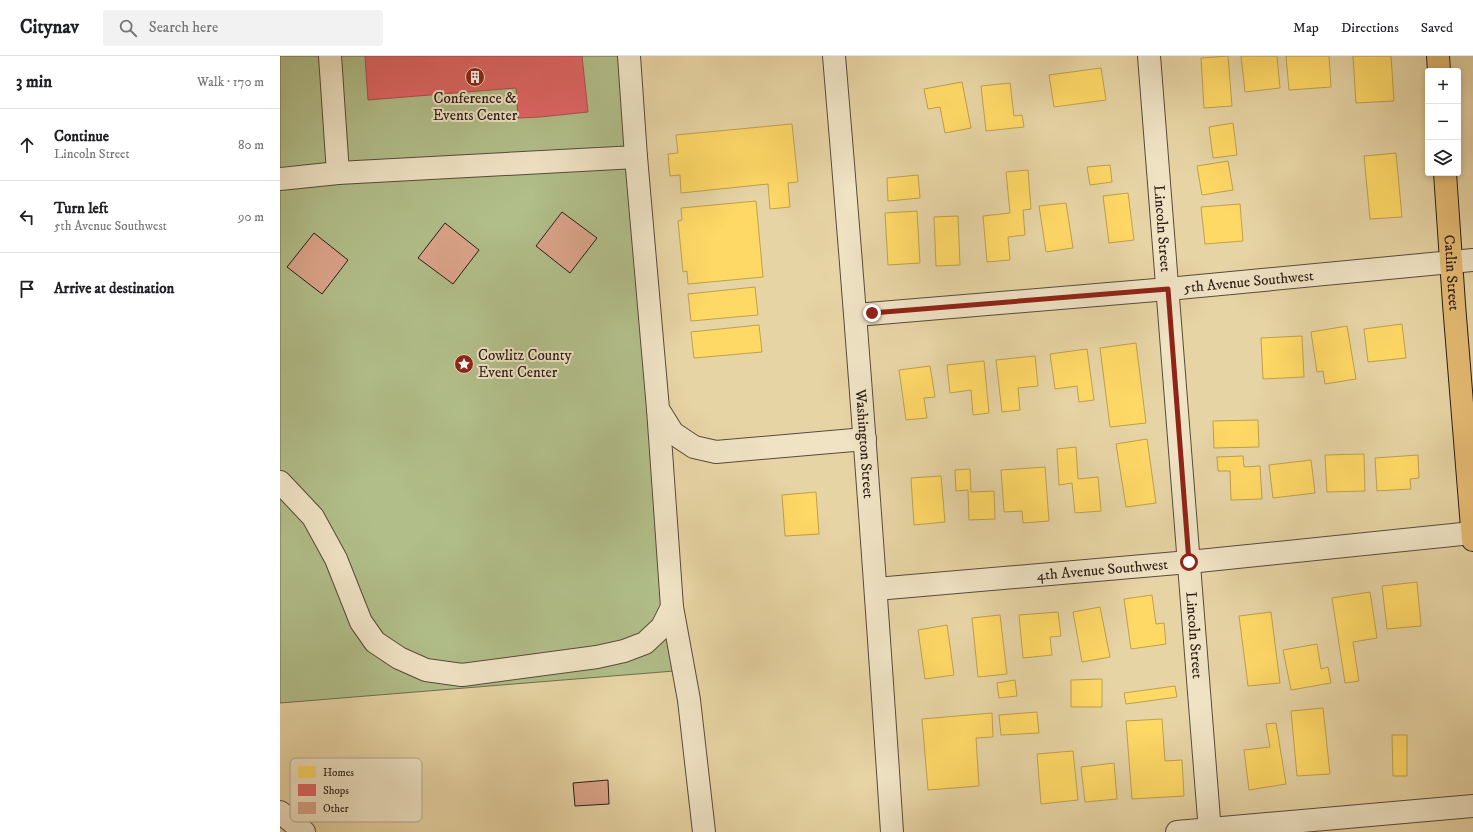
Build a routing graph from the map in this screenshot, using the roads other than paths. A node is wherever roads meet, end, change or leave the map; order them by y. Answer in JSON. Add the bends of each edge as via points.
{"nodes":[{"id":1,"x":330,"y":56,"type":"edge"},
{"id":2,"x":629,"y":56,"type":"edge"},
{"id":3,"x":834,"y":56,"type":"edge"},
{"id":4,"x":1149,"y":56,"type":"edge"},
{"id":5,"x":1438,"y":56,"type":"edge"},
{"id":6,"x":1439,"y":68,"type":"edge"},
{"id":7,"x":636,"y":157,"type":"junction"},
{"id":8,"x":338,"y":173,"type":"junction"},
{"id":9,"x":1445,"y":176,"type":"edge"},
{"id":10,"x":280,"y":179,"type":"edge"},
{"id":11,"x":1473,"y":260,"type":"edge"},
{"id":12,"x":1451,"y":262,"type":"junction"},
{"id":13,"x":1168,"y":289,"type":"junction"},
{"id":14,"x":856,"y":315,"type":"junction"},
{"id":15,"x":658,"y":409,"type":"junction"},
{"id":16,"x":865,"y":439,"type":"junction"},
{"id":17,"x":280,"y":482,"type":"edge"},
{"id":18,"x":1472,"y":537,"type":"edge"},
{"id":19,"x":1189,"y":562,"type":"junction"},
{"id":20,"x":876,"y":589,"type":"junction"},
{"id":21,"x":672,"y":607,"type":"junction"},
{"id":22,"x":1473,"y":806,"type":"edge"},
{"id":23,"x":280,"y":812,"type":"edge"},
{"id":24,"x":290,"y":820,"type":"edge"},
{"id":25,"x":292,"y":822,"type":"edge"},
{"id":26,"x":1210,"y":831,"type":"edge"},
{"id":27,"x":304,"y":832,"type":"edge"},
{"id":28,"x":704,"y":832,"type":"edge"},
{"id":29,"x":892,"y":832,"type":"edge"},
{"id":30,"x":1177,"y":832,"type":"edge"}],
"edges":[{"from":1,"to":8,"type":"street"},
{"from":2,"to":7,"type":"street"},
{"from":3,"to":14,"type":"street","name":"Washington Street"},
{"from":4,"to":13,"type":"street","name":"Lincoln Street"},
{"from":5,"to":6,"type":"main road"},
{"from":7,"to":8,"type":"street"},
{"from":7,"to":15,"type":"street"},
{"from":8,"to":10,"type":"street"},
{"from":9,"to":12,"type":"main road","name":"Catlin Street"},
{"from":11,"to":12,"type":"street","name":"5th Avenue Southwest"},
{"from":12,"to":13,"type":"street","name":"5th Avenue Southwest"},
{"from":12,"to":18,"type":"main road","name":"Catlin Street"},
{"from":13,"to":14,"type":"street","name":"5th Avenue Southwest"},
{"from":13,"to":19,"type":"street","name":"Lincoln Street"},
{"from":14,"to":16,"type":"street","name":"Washington Street"},
{"from":15,"to":16,"type":"street","via":[[673,433],[694,447],[716,452]]},
{"from":15,"to":21,"type":"street"},
{"from":16,"to":20,"type":"street","name":"Washington Street"},
{"from":17,"to":21,"type":"street","via":[[313,517],[336,559],[361,622],[375,642],[399,658],[426,670],[462,675],[624,651],[649,639],[662,627]]},
{"from":18,"to":19,"type":"street","name":"4th Avenue Southwest"},
{"from":19,"to":20,"type":"street","name":"4th Avenue Southwest"},
{"from":19,"to":26,"type":"street","name":"Lincoln Street"},
{"from":20,"to":29,"type":"street","name":"Washington Street"},
{"from":21,"to":28,"type":"street","via":[[689,700]]},
{"from":22,"to":26,"type":"street"},
{"from":23,"to":24,"type":"street"},
{"from":25,"to":27,"type":"street"},
{"from":26,"to":30,"type":"street"}]}
